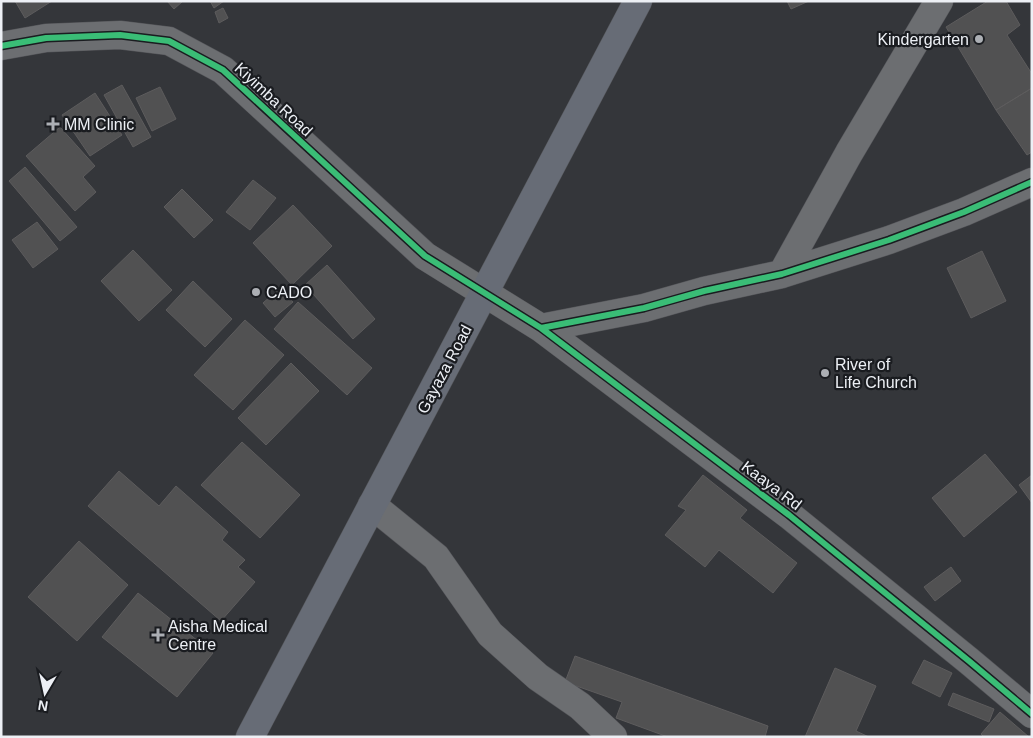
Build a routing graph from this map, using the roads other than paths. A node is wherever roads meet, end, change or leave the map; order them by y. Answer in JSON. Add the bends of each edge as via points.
{"nodes":[{"id":1,"x":638,"y":1,"type":"edge"},
{"id":2,"x":939,"y":1,"type":"edge"},
{"id":3,"x":1,"y":46,"type":"edge"},
{"id":4,"x":1032,"y":182,"type":"edge"},
{"id":5,"x":782,"y":274,"type":"junction"},
{"id":6,"x":484,"y":292,"type":"junction"},
{"id":7,"x":541,"y":328,"type":"junction"},
{"id":8,"x":372,"y":505,"type":"junction"},
{"id":9,"x":1032,"y":714,"type":"edge"},
{"id":10,"x":250,"y":737,"type":"edge"},
{"id":11,"x":613,"y":737,"type":"edge"}],
"edges":[{"from":1,"to":6,"type":"main road","name":"Gayaza Road"},
{"from":2,"to":5,"type":"street"},
{"from":3,"to":6,"type":"street","name":"Kiyimba Road","via":[[46,38],[120,35],[169,42],[223,70],[425,256]]},
{"from":4,"to":5,"type":"street","via":[[889,240]]},
{"from":5,"to":7,"type":"street","via":[[644,308]]},
{"from":6,"to":7,"type":"street","name":"Kaaya Rd"},
{"from":6,"to":8,"type":"main road","name":"Gayaza Road"},
{"from":7,"to":9,"type":"street","name":"Kaaya Rd","via":[[789,514]]},
{"from":8,"to":10,"type":"main road","name":"Gayaza Road"},
{"from":8,"to":11,"type":"street","via":[[436,557],[490,634],[538,677],[580,706]]}]}
